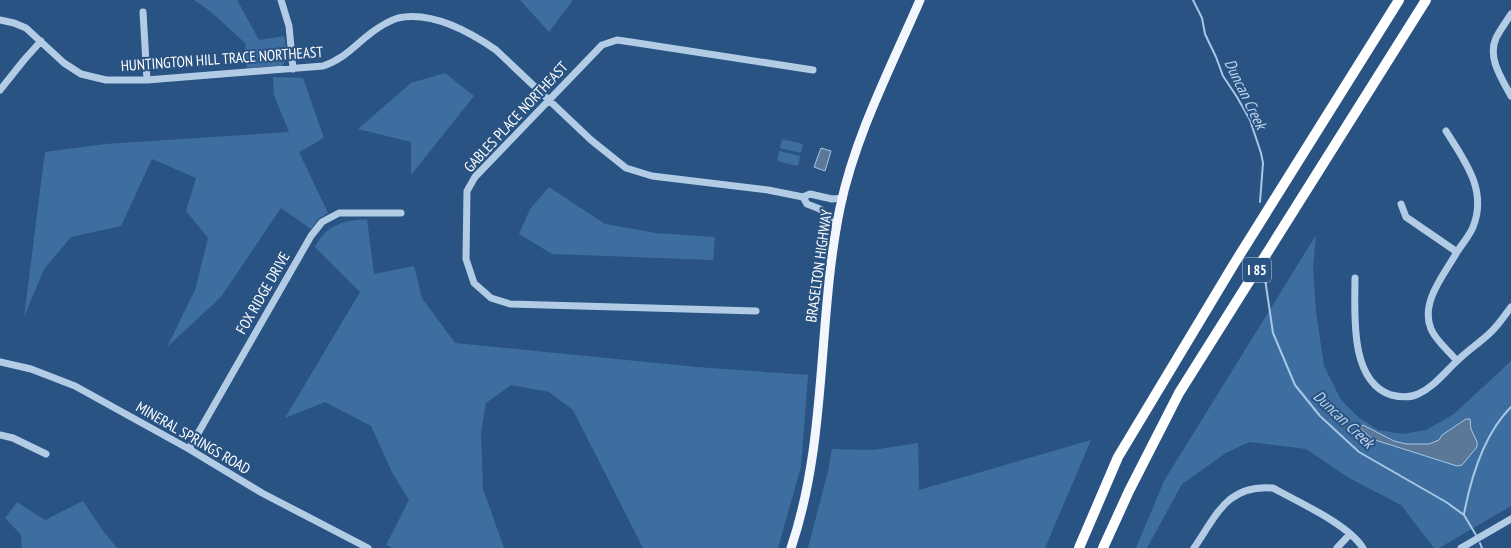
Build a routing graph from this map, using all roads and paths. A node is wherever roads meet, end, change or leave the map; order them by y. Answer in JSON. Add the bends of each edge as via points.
{"nodes":[{"id":1,"x":281,"y":0,"type":"edge"},
{"id":2,"x":920,"y":0,"type":"edge"},
{"id":3,"x":1400,"y":0,"type":"edge"},
{"id":4,"x":1426,"y":0,"type":"edge"},
{"id":5,"x":143,"y":12,"type":"dead end"},
{"id":6,"x":1511,"y":14,"type":"edge"},
{"id":7,"x":0,"y":20,"type":"edge"},
{"id":8,"x":41,"y":41,"type":"junction"},
{"id":9,"x":294,"y":69,"type":"junction"},
{"id":10,"x":813,"y":70,"type":"dead end"},
{"id":11,"x":147,"y":80,"type":"junction"},
{"id":12,"x":0,"y":90,"type":"edge"},
{"id":13,"x":1511,"y":96,"type":"edge"},
{"id":14,"x":549,"y":99,"type":"junction"},
{"id":15,"x":1446,"y":131,"type":"dead end"},
{"id":16,"x":803,"y":197,"type":"junction"},
{"id":17,"x":843,"y":198,"type":"junction"},
{"id":18,"x":1401,"y":204,"type":"dead end"},
{"id":19,"x":401,"y":213,"type":"dead end"},
{"id":20,"x":837,"y":228,"type":"junction"},
{"id":21,"x":1457,"y":252,"type":"junction"},
{"id":22,"x":1355,"y":278,"type":"dead end"},
{"id":23,"x":1511,"y":307,"type":"edge"},
{"id":24,"x":756,"y":312,"type":"dead end"},
{"id":25,"x":1457,"y":361,"type":"junction"},
{"id":26,"x":0,"y":362,"type":"edge"},
{"id":27,"x":0,"y":435,"type":"edge"},
{"id":28,"x":189,"y":449,"type":"junction"},
{"id":29,"x":46,"y":454,"type":"dead end"},
{"id":30,"x":1511,"y":519,"type":"edge"},
{"id":31,"x":1350,"y":534,"type":"junction"},
{"id":32,"x":368,"y":548,"type":"edge"},
{"id":33,"x":791,"y":548,"type":"edge"},
{"id":34,"x":1079,"y":548,"type":"edge"},
{"id":35,"x":1103,"y":548,"type":"edge"},
{"id":36,"x":1194,"y":548,"type":"edge"},
{"id":37,"x":1337,"y":548,"type":"edge"},
{"id":38,"x":1363,"y":548,"type":"edge"},
{"id":39,"x":1461,"y":548,"type":"edge"}],
"edges":[{"from":1,"to":9,"type":"street","via":[[289,26]]},
{"from":2,"to":17,"type":"main road","name":"BRASELTON HIGHWAY","via":[[868,122],[850,170]]},
{"from":3,"to":34,"type":"highway","number":"I 85","via":[[1234,264],[1118,457]]},
{"from":4,"to":35,"type":"highway","number":"I 85","via":[[1179,392],[1128,491]]},
{"from":5,"to":11,"type":"street"},
{"from":6,"to":13,"type":"street","via":[[1496,39],[1494,53],[1496,68]]},
{"from":7,"to":8,"type":"street","name":"HUNTINGTON HILL TRACE NORTHEAST","via":[[26,28]]},
{"from":8,"to":11,"type":"street","name":"HUNTINGTON HILL TRACE NORTHEAST","via":[[64,63],[81,74],[106,80]]},
{"from":8,"to":12,"type":"street"},
{"from":9,"to":11,"type":"street","name":"HUNTINGTON HILL TRACE NORTHEAST"},
{"from":9,"to":14,"type":"street","name":"HUNTINGTON HILL TRACE NORTHEAST","via":[[333,63],[386,23],[398,18],[414,18],[437,21],[480,38]]},
{"from":10,"to":14,"type":"street","name":"GABLES PLACE NORTHEAST","via":[[617,40],[602,45]]},
{"from":14,"to":16,"type":"street","name":"HUNTINGTON HILL TRACE NORTHEAST","via":[[591,140],[626,168],[652,176],[768,190]]},
{"from":14,"to":24,"type":"street","name":"GABLES PLACE NORTHEAST","via":[[475,177],[467,191],[466,259],[474,283],[491,298],[510,304]]},
{"from":15,"to":21,"type":"street","via":[[1472,173],[1477,188],[1478,209],[1473,227]]},
{"from":16,"to":17,"type":"street","name":"HUNTINGTON HILL TRACE NORTHEAST","via":[[810,194],[832,199]]},
{"from":16,"to":20,"type":"street","name":"HUNTINGTON HILL TRACE NORTHEAST","via":[[807,204],[820,209]]},
{"from":17,"to":20,"type":"main road","name":"BRASELTON HIGHWAY"},
{"from":18,"to":21,"type":"street","via":[[1406,217]]},
{"from":19,"to":28,"type":"street","name":"FOX RIDGE DRIVE","via":[[339,213],[322,222],[311,236]]},
{"from":20,"to":33,"type":"main road","name":"BRASELTON HIGHWAY","via":[[828,284],[811,469],[799,525]]},
{"from":21,"to":25,"type":"street","via":[[1430,299],[1428,317],[1436,337]]},
{"from":22,"to":25,"type":"street","via":[[1354,330],[1364,369],[1372,382],[1384,392],[1399,397],[1418,395],[1433,385]]},
{"from":23,"to":25,"type":"street","via":[[1492,331]]},
{"from":26,"to":28,"type":"street","name":"MINERAL SPRINGS ROAD","via":[[46,374],[75,386]]},
{"from":27,"to":29,"type":"street","via":[[13,438]]},
{"from":28,"to":32,"type":"street","name":"MINERAL SPRINGS ROAD","via":[[262,494]]},
{"from":30,"to":39,"type":"street"},
{"from":31,"to":36,"type":"street","via":[[1338,524],[1273,488],[1261,486],[1232,495]]},
{"from":31,"to":37,"type":"street"},
{"from":31,"to":38,"type":"street"}]}
